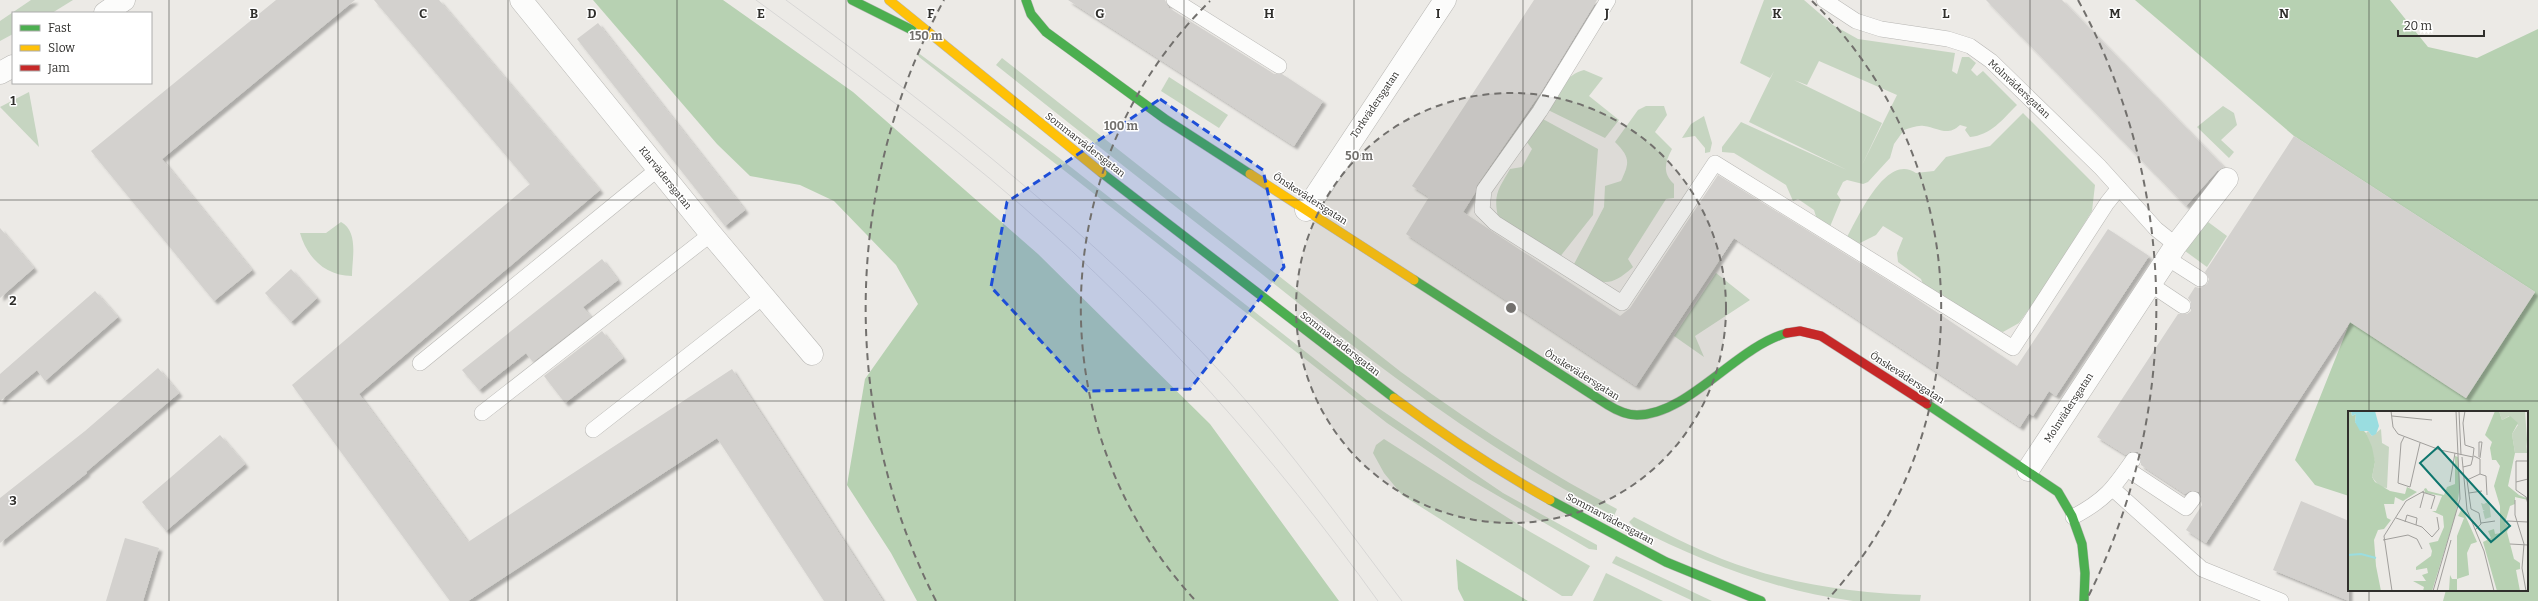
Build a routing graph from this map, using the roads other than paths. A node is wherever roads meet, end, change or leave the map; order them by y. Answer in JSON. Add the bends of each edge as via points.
{"nodes":[{"id":1,"x":124,"y":0,"type":"edge"},
{"id":2,"x":521,"y":0,"type":"edge"},
{"id":3,"x":852,"y":0,"type":"edge"},
{"id":4,"x":889,"y":0,"type":"edge"},
{"id":5,"x":1026,"y":0,"type":"edge"},
{"id":6,"x":1174,"y":0,"type":"edge"},
{"id":7,"x":1445,"y":0,"type":"edge"},
{"id":8,"x":1608,"y":0,"type":"edge"},
{"id":9,"x":1824,"y":0,"type":"edge"},
{"id":10,"x":106,"y":12,"type":"edge"},
{"id":11,"x":943,"y":46,"type":"junction"},
{"id":12,"x":1280,"y":66,"type":"dead end"},
{"id":13,"x":12,"y":67,"type":"edge"},
{"id":14,"x":0,"y":73,"type":"edge"},
{"id":15,"x":658,"y":169,"type":"junction"},
{"id":16,"x":2227,"y":179,"type":"dead end"},
{"id":17,"x":2120,"y":188,"type":"junction"},
{"id":18,"x":1306,"y":210,"type":"junction"},
{"id":19,"x":711,"y":234,"type":"junction"},
{"id":20,"x":2172,"y":251,"type":"junction"},
{"id":21,"x":2200,"y":279,"type":"dead end"},
{"id":22,"x":2150,"y":284,"type":"junction"},
{"id":23,"x":763,"y":296,"type":"junction"},
{"id":24,"x":2183,"y":306,"type":"dead end"},
{"id":25,"x":812,"y":354,"type":"dead end"},
{"id":26,"x":420,"y":362,"type":"dead end"},
{"id":27,"x":482,"y":413,"type":"dead end"},
{"id":28,"x":593,"y":430,"type":"dead end"},
{"id":29,"x":2028,"y":470,"type":"junction"},
{"id":30,"x":2113,"y":489,"type":"junction"},
{"id":31,"x":2193,"y":499,"type":"dead end"},
{"id":32,"x":2073,"y":517,"type":"junction"},
{"id":33,"x":1761,"y":601,"type":"edge"},
{"id":34,"x":2084,"y":601,"type":"edge"},
{"id":35,"x":2281,"y":601,"type":"edge"}],
"edges":[{"from":1,"to":10,"type":"street"},
{"from":2,"to":15,"type":"street","name":"Klarvädersgatan"},
{"from":3,"to":11,"type":"street","name":"Sommarvädersgatan"},
{"from":4,"to":11,"type":"street","name":"Sommarvädersgatan"},
{"from":5,"to":18,"type":"street","name":"Önskevädersgatan","via":[[1031,14],[1046,32],[1165,119]]},
{"from":6,"to":12,"type":"lane"},
{"from":7,"to":18,"type":"street","name":"Torkvädersgatan"},
{"from":8,"to":17,"type":"lane","via":[[1544,105],[1484,190],[1482,210],[1495,223],[1622,303],[1715,163],[2013,348],[2107,203]]},
{"from":9,"to":17,"type":"lane","name":"Molnvädersgatan","via":[[1856,21],[1881,29],[1948,39],[1970,46],[2002,72]]},
{"from":11,"to":33,"type":"street","name":"Sommarvädersgatan","via":[[1338,357],[1441,434],[1504,474],[1666,562]]},
{"from":13,"to":14,"type":"street"},
{"from":15,"to":19,"type":"street","name":"Klarvädersgatan"},
{"from":15,"to":26,"type":"lane"},
{"from":16,"to":20,"type":"street","name":"Molnvädersgatan"},
{"from":17,"to":20,"type":"lane","name":"Molnvädersgatan","via":[[2156,228]]},
{"from":18,"to":29,"type":"street","name":"Önskevädersgatan","via":[[1608,405],[1625,413],[1638,415],[1668,406],[1773,336],[1796,331],[1821,336]]},
{"from":19,"to":23,"type":"street","name":"Klarvädersgatan"},
{"from":19,"to":27,"type":"lane"},
{"from":20,"to":21,"type":"lane"},
{"from":20,"to":22,"type":"street","name":"Molnvädersgatan"},
{"from":22,"to":24,"type":"lane"},
{"from":22,"to":29,"type":"street","name":"Molnvädersgatan"},
{"from":23,"to":25,"type":"street","name":"Klarvädersgatan"},
{"from":23,"to":28,"type":"lane"},
{"from":29,"to":32,"type":"street","name":"Önskevädersgatan","via":[[2057,492]]},
{"from":30,"to":31,"type":"lane","via":[[2130,465],[2186,508]]},
{"from":30,"to":32,"type":"lane","via":[[2096,504]]},
{"from":30,"to":35,"type":"lane","via":[[2202,569]]},
{"from":32,"to":34,"type":"street","name":"Önskevädersgatan","via":[[2080,535]]}]}
